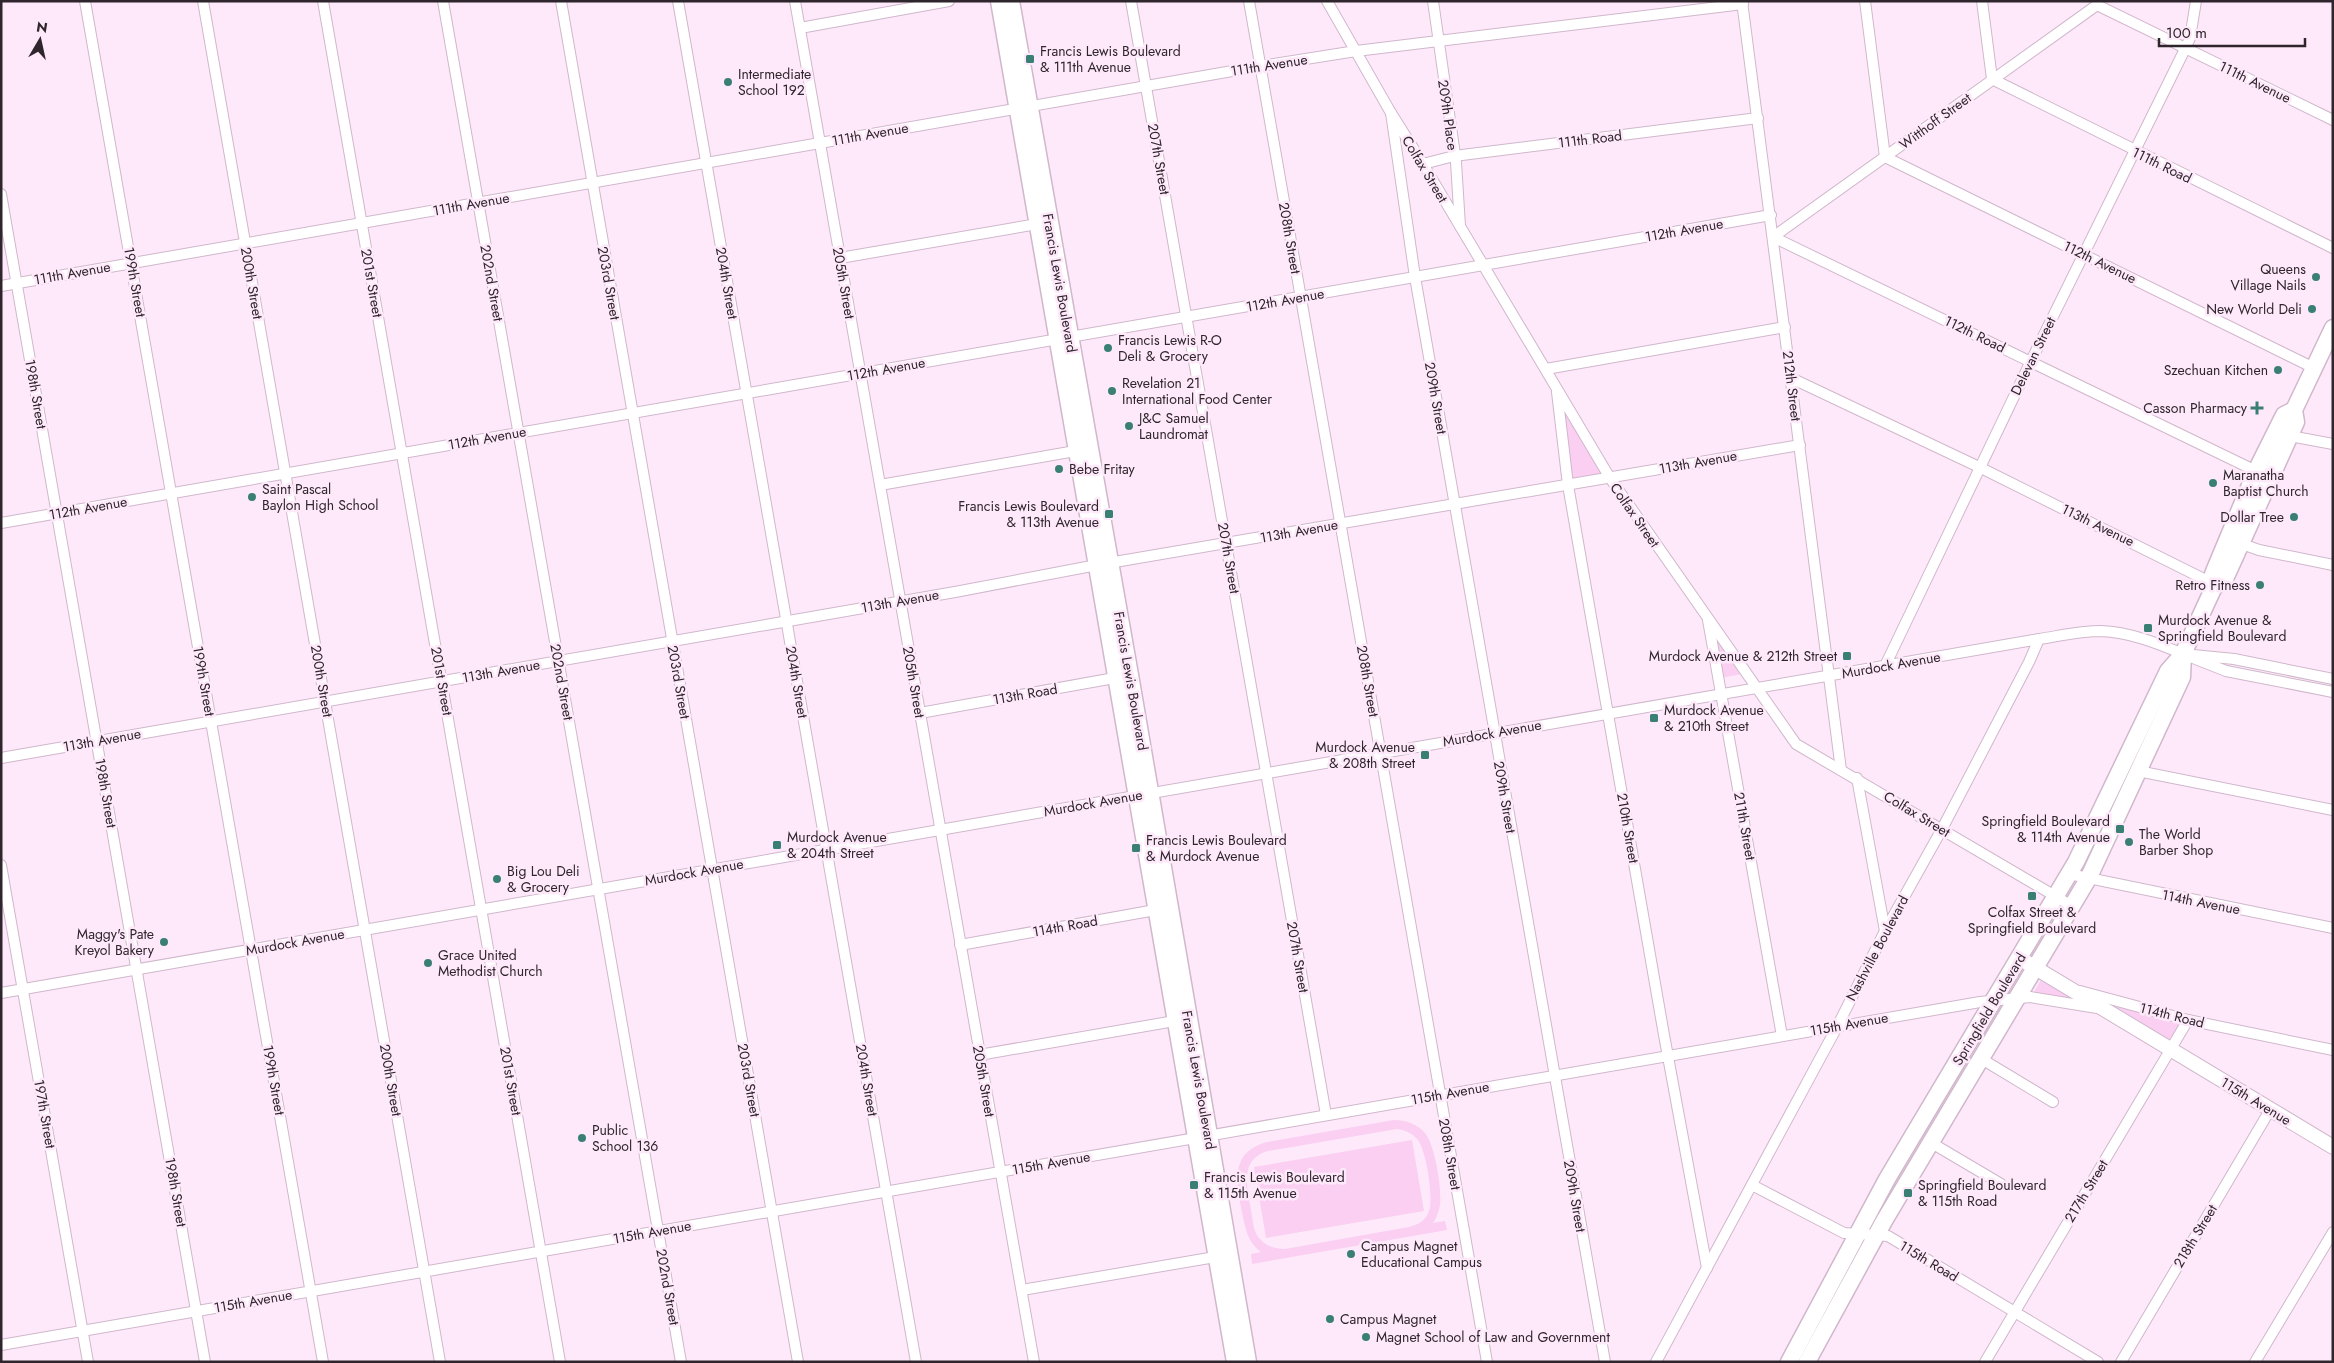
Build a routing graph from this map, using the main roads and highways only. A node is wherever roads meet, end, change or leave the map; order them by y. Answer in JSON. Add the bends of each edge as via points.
{"nodes":[{"id":1,"x":999,"y":1,"type":"edge"},
{"id":2,"x":1011,"y":1,"type":"edge"},
{"id":3,"x":1023,"y":107,"type":"junction"},
{"id":4,"x":2333,"y":328,"type":"edge"},
{"id":5,"x":2294,"y":410,"type":"junction"},
{"id":6,"x":2216,"y":585,"type":"junction"},
{"id":7,"x":2183,"y":654,"type":"junction"},
{"id":8,"x":2019,"y":958,"type":"junction"},
{"id":9,"x":2035,"y":967,"type":"junction"},
{"id":10,"x":2067,"y":987,"type":"joint"},
{"id":11,"x":2333,"y":1147,"type":"edge"},
{"id":12,"x":1223,"y":1255,"type":"junction"},
{"id":13,"x":1235,"y":1362,"type":"edge"},
{"id":14,"x":1248,"y":1362,"type":"edge"},
{"id":15,"x":1789,"y":1362,"type":"edge"},
{"id":16,"x":1807,"y":1362,"type":"edge"}],
"edges":[{"from":1,"to":3,"type":"main road","name":"Francis Lewis Boulevard"},
{"from":2,"to":3,"type":"main road","name":"Francis Lewis Boulevard"},
{"from":3,"to":12,"type":"main road","name":"Francis Lewis Boulevard"},
{"from":4,"to":5,"type":"main road","name":"Springfield Boulevard"},
{"from":5,"to":6,"type":"main road","name":"Springfield Boulevard","via":[[2296,422],[2242,544],[2224,581]]},
{"from":5,"to":6,"type":"main road","name":"Springfield Boulevard","via":[[2284,415],[2256,471],[2213,574]]},
{"from":6,"to":7,"type":"main road","name":"Springfield Boulevard"},
{"from":7,"to":8,"type":"main road","name":"Springfield Boulevard","via":[[2168,670],[2069,874]]},
{"from":7,"to":9,"type":"main road","name":"Springfield Boulevard","via":[[2182,677],[2088,879]]},
{"from":8,"to":9,"type":"main road","name":"114th Road"},
{"from":8,"to":15,"type":"main road","name":"Springfield Boulevard","via":[[1856,1236]]},
{"from":9,"to":10,"type":"main road","name":"114th Road"},
{"from":9,"to":16,"type":"main road","name":"Springfield Boulevard","via":[[1930,1142]]},
{"from":10,"to":11,"type":"main road","name":"115th Avenue"},
{"from":12,"to":13,"type":"main road","name":"Francis Lewis Boulevard"},
{"from":12,"to":14,"type":"main road","name":"Francis Lewis Boulevard"}]}
